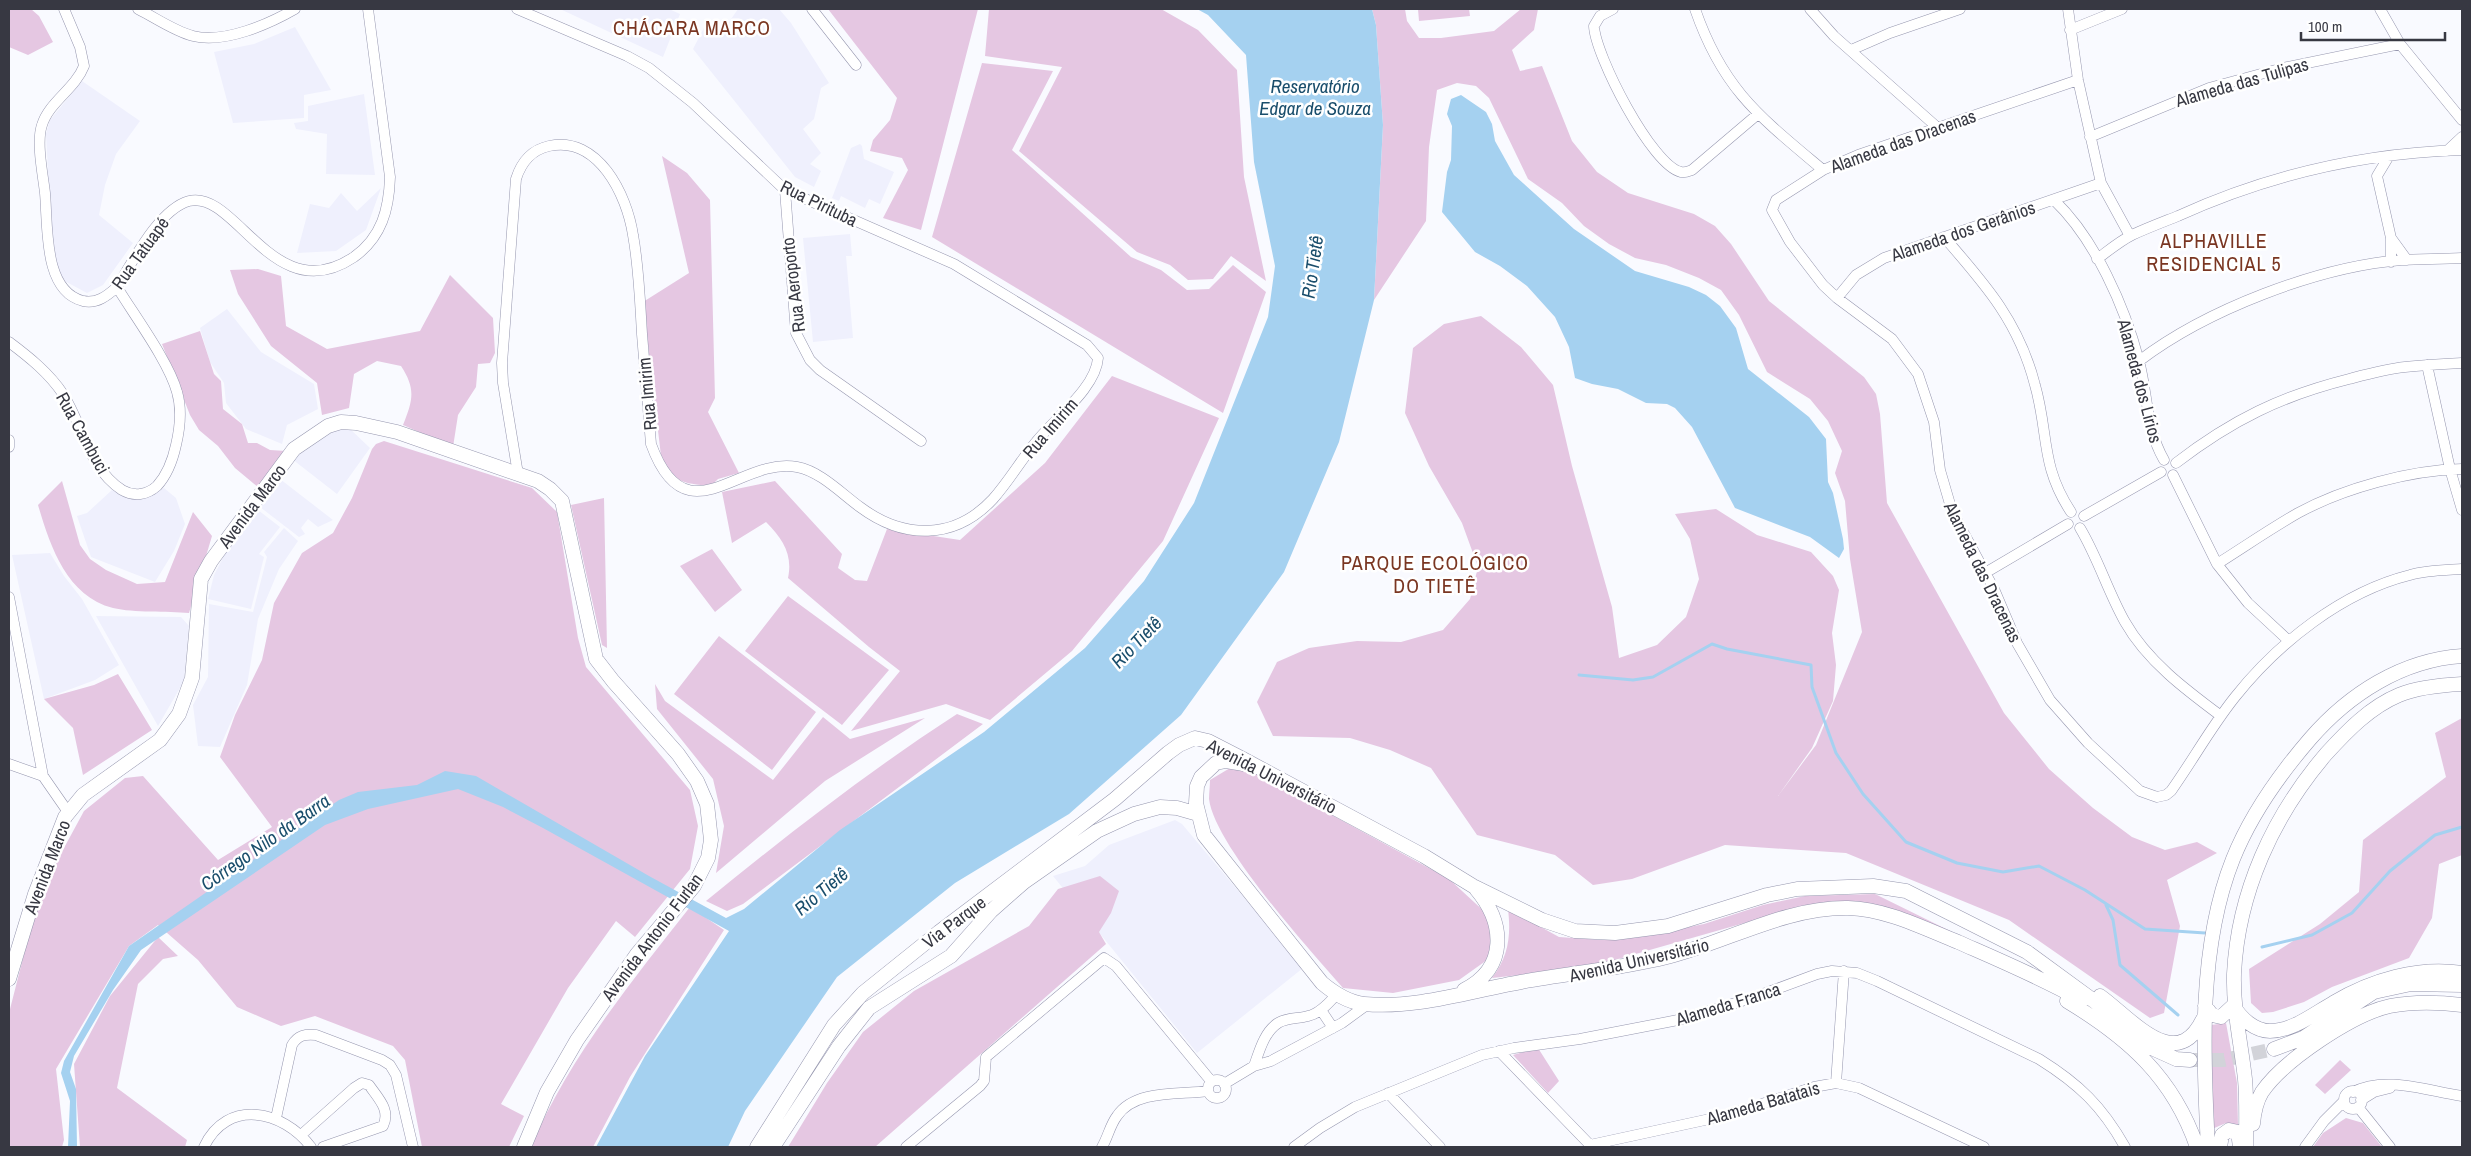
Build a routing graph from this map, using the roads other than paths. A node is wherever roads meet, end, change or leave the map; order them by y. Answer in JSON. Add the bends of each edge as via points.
{"nodes":[{"id":1,"x":64,"y":9,"type":"edge"},
{"id":2,"x":138,"y":9,"type":"edge"},
{"id":3,"x":295,"y":9,"type":"edge"},
{"id":4,"x":368,"y":9,"type":"edge"},
{"id":5,"x":517,"y":9,"type":"edge"},
{"id":6,"x":812,"y":9,"type":"edge"},
{"id":7,"x":1613,"y":9,"type":"edge"},
{"id":8,"x":1695,"y":9,"type":"edge"},
{"id":9,"x":1810,"y":9,"type":"edge"},
{"id":10,"x":1960,"y":9,"type":"edge"},
{"id":11,"x":2068,"y":9,"type":"edge"},
{"id":12,"x":2122,"y":9,"type":"edge"},
{"id":13,"x":2380,"y":9,"type":"edge"},
{"id":14,"x":2070,"y":30,"type":"junction"},
{"id":15,"x":2400,"y":44,"type":"junction"},
{"id":16,"x":1851,"y":50,"type":"junction"},
{"id":17,"x":856,"y":65,"type":"dead end"},
{"id":18,"x":2078,"y":80,"type":"junction"},
{"id":19,"x":1758,"y":114,"type":"junction"},
{"id":20,"x":2460,"y":117,"type":"edge"},
{"id":21,"x":1938,"y":128,"type":"junction"},
{"id":22,"x":2462,"y":131,"type":"edge"},
{"id":23,"x":2090,"y":137,"type":"junction"},
{"id":24,"x":2462,"y":137,"type":"edge"},
{"id":25,"x":2462,"y":150,"type":"edge"},
{"id":26,"x":2447,"y":151,"type":"junction"},
{"id":27,"x":2388,"y":156,"type":"junction"},
{"id":28,"x":2366,"y":160,"type":"junction"},
{"id":29,"x":1823,"y":170,"type":"junction"},
{"id":30,"x":2377,"y":180,"type":"junction"},
{"id":31,"x":2101,"y":183,"type":"junction"},
{"id":32,"x":785,"y":190,"type":"junction"},
{"id":33,"x":2054,"y":200,"type":"junction"},
{"id":34,"x":2130,"y":236,"type":"junction"},
{"id":35,"x":1944,"y":237,"type":"junction"},
{"id":36,"x":2392,"y":238,"type":"junction"},
{"id":37,"x":2462,"y":258,"type":"edge"},
{"id":38,"x":2098,"y":259,"type":"junction"},
{"id":39,"x":2407,"y":260,"type":"junction"},
{"id":40,"x":2391,"y":262,"type":"junction"},
{"id":41,"x":117,"y":287,"type":"junction"},
{"id":42,"x":1837,"y":298,"type":"junction"},
{"id":43,"x":9,"y":342,"type":"edge"},
{"id":44,"x":1087,"y":345,"type":"joint"},
{"id":45,"x":2139,"y":361,"type":"junction"},
{"id":46,"x":2462,"y":363,"type":"edge"},
{"id":47,"x":2427,"y":366,"type":"junction"},
{"id":48,"x":9,"y":440,"type":"edge"},
{"id":49,"x":921,"y":442,"type":"dead end"},
{"id":50,"x":9,"y":447,"type":"edge"},
{"id":51,"x":2164,"y":460,"type":"junction"},
{"id":52,"x":2176,"y":463,"type":"junction"},
{"id":53,"x":2450,"y":469,"type":"junction"},
{"id":54,"x":2462,"y":469,"type":"edge"},
{"id":55,"x":2161,"y":472,"type":"junction"},
{"id":56,"x":518,"y":474,"type":"junction"},
{"id":57,"x":2173,"y":475,"type":"junction"},
{"id":58,"x":2462,"y":510,"type":"edge"},
{"id":59,"x":2072,"y":512,"type":"junction"},
{"id":60,"x":2084,"y":516,"type":"junction"},
{"id":61,"x":2068,"y":524,"type":"junction"},
{"id":62,"x":2080,"y":528,"type":"junction"},
{"id":63,"x":2217,"y":564,"type":"junction"},
{"id":64,"x":2462,"y":569,"type":"edge"},
{"id":65,"x":1985,"y":573,"type":"junction"},
{"id":66,"x":9,"y":597,"type":"edge"},
{"id":67,"x":2289,"y":642,"type":"junction"},
{"id":68,"x":2462,"y":656,"type":"edge"},
{"id":69,"x":613,"y":682,"type":"joint"},
{"id":70,"x":2462,"y":684,"type":"edge"},
{"id":71,"x":2221,"y":716,"type":"junction"},
{"id":72,"x":1195,"y":738,"type":"joint"},
{"id":73,"x":9,"y":764,"type":"edge"},
{"id":74,"x":1254,"y":766,"type":"junction"},
{"id":75,"x":44,"y":776,"type":"junction"},
{"id":76,"x":68,"y":812,"type":"junction"},
{"id":77,"x":1198,"y":814,"type":"junction"},
{"id":78,"x":1473,"y":886,"type":"junction"},
{"id":79,"x":939,"y":932,"type":"junction"},
{"id":80,"x":2027,"y":952,"type":"junction"},
{"id":81,"x":951,"y":956,"type":"junction"},
{"id":82,"x":2002,"y":961,"type":"junction"},
{"id":83,"x":1844,"y":971,"type":"junction"},
{"id":84,"x":2462,"y":973,"type":"edge"},
{"id":85,"x":9,"y":979,"type":"edge"},
{"id":86,"x":2462,"y":985,"type":"edge"},
{"id":87,"x":1456,"y":994,"type":"junction"},
{"id":88,"x":1336,"y":995,"type":"junction"},
{"id":89,"x":2462,"y":995,"type":"edge"},
{"id":90,"x":2362,"y":1001,"type":"junction"},
{"id":91,"x":1368,"y":1004,"type":"junction"},
{"id":92,"x":2462,"y":1005,"type":"edge"},
{"id":93,"x":2233,"y":1006,"type":"junction"},
{"id":94,"x":1321,"y":1010,"type":"junction"},
{"id":95,"x":2204,"y":1012,"type":"junction"},
{"id":96,"x":2115,"y":1020,"type":"junction"},
{"id":97,"x":1333,"y":1028,"type":"junction"},
{"id":98,"x":2274,"y":1049,"type":"tunnel mouth"},
{"id":99,"x":1499,"y":1051,"type":"junction"},
{"id":100,"x":2190,"y":1060,"type":"tunnel mouth"},
{"id":101,"x":1254,"y":1066,"type":"junction"},
{"id":102,"x":1836,"y":1083,"type":"junction"},
{"id":103,"x":1224,"y":1084,"type":"junction"},
{"id":104,"x":1210,"y":1086,"type":"junction"},
{"id":105,"x":2401,"y":1086,"type":"junction"},
{"id":106,"x":2352,"y":1092,"type":"junction"},
{"id":107,"x":1388,"y":1093,"type":"junction"},
{"id":108,"x":2462,"y":1096,"type":"edge"},
{"id":109,"x":2344,"y":1101,"type":"junction"},
{"id":110,"x":2360,"y":1104,"type":"junction"},
{"id":111,"x":276,"y":1118,"type":"junction"},
{"id":112,"x":301,"y":1135,"type":"junction"},
{"id":113,"x":1591,"y":1146,"type":"edge"},
{"id":114,"x":204,"y":1147,"type":"edge"},
{"id":115,"x":310,"y":1147,"type":"edge"},
{"id":116,"x":323,"y":1147,"type":"edge"},
{"id":117,"x":413,"y":1147,"type":"edge"},
{"id":118,"x":524,"y":1147,"type":"edge"},
{"id":119,"x":757,"y":1147,"type":"edge"},
{"id":120,"x":772,"y":1147,"type":"edge"},
{"id":121,"x":906,"y":1147,"type":"edge"},
{"id":122,"x":1102,"y":1147,"type":"edge"},
{"id":123,"x":1296,"y":1147,"type":"edge"},
{"id":124,"x":1440,"y":1147,"type":"edge"},
{"id":125,"x":1984,"y":1147,"type":"edge"},
{"id":126,"x":2125,"y":1147,"type":"edge"},
{"id":127,"x":2197,"y":1147,"type":"edge"},
{"id":128,"x":2208,"y":1147,"type":"edge"},
{"id":129,"x":2220,"y":1147,"type":"edge"},
{"id":130,"x":2244,"y":1147,"type":"edge"},
{"id":131,"x":2306,"y":1147,"type":"edge"},
{"id":132,"x":2390,"y":1147,"type":"edge"}],
"edges":[{"from":1,"to":41,"type":"street","name":"Rua Tatuapé","via":[[80,47],[84,66],[81,74],[46,115],[42,125],[41,151],[52,270],[61,286],[77,299],[98,300]]},
{"from":2,"to":3,"type":"street","via":[[195,37],[231,35],[257,28]]},
{"from":4,"to":41,"type":"street","name":"Rua Tatuapé","via":[[390,177],[390,199],[385,218],[359,253],[331,268],[298,268],[272,258],[228,217],[199,200],[177,206],[159,224]]},
{"from":5,"to":32,"type":"street","name":"Rua Pirituba","via":[[649,68],[693,103]]},
{"from":6,"to":17,"type":"street"},
{"from":7,"to":19,"type":"street","via":[[1600,16],[1594,26],[1602,54],[1633,117],[1658,153],[1674,169],[1682,172],[1692,170]]},
{"from":8,"to":19,"type":"street","via":[[1715,58],[1744,100]]},
{"from":9,"to":16,"type":"street"},
{"from":10,"to":16,"type":"street","via":[[1875,38]]},
{"from":11,"to":14,"type":"street"},
{"from":12,"to":14,"type":"street"},
{"from":13,"to":15,"type":"street"},
{"from":14,"to":18,"type":"street"},
{"from":15,"to":20,"type":"street"},
{"from":15,"to":23,"type":"street","name":"Alameda das Tulipas","via":[[2284,68],[2209,88]]},
{"from":16,"to":21,"type":"street"},
{"from":18,"to":21,"type":"street","name":"Alameda das Dracenas"},
{"from":18,"to":23,"type":"street"},
{"from":19,"to":29,"type":"street"},
{"from":20,"to":22,"type":"street"},
{"from":21,"to":29,"type":"street","name":"Alameda das Dracenas"},
{"from":23,"to":31,"type":"street"},
{"from":24,"to":26,"type":"street"},
{"from":25,"to":26,"type":"street"},
{"from":26,"to":27,"type":"street"},
{"from":27,"to":28,"type":"street"},
{"from":27,"to":30,"type":"street"},
{"from":28,"to":30,"type":"street"},
{"from":28,"to":34,"type":"street","via":[[2278,178]]},
{"from":29,"to":42,"type":"street","name":"Alameda das Dracenas","via":[[1776,200],[1772,210],[1806,266]]},
{"from":30,"to":36,"type":"street"},
{"from":31,"to":33,"type":"street","name":"Alameda dos Gerânios"},
{"from":31,"to":34,"type":"street"},
{"from":32,"to":44,"type":"street","name":"Rua Pirituba","via":[[954,264]]},
{"from":32,"to":49,"type":"street","name":"Rua Aeroporto","via":[[796,333],[801,344],[820,370]]},
{"from":33,"to":35,"type":"street","name":"Alameda dos Gerânios"},
{"from":33,"to":38,"type":"street","name":"Alameda dos Lírios"},
{"from":34,"to":38,"type":"street"},
{"from":35,"to":42,"type":"street","name":"Alameda dos Gerânios","via":[[1868,266]]},
{"from":35,"to":59,"type":"street","via":[[1987,287],[2016,331],[2036,384],[2048,463],[2062,498]]},
{"from":36,"to":39,"type":"street"},
{"from":36,"to":40,"type":"street"},
{"from":37,"to":39,"type":"street"},
{"from":38,"to":45,"type":"street","name":"Alameda dos Lírios","via":[[2121,308]]},
{"from":39,"to":40,"type":"street"},
{"from":40,"to":45,"type":"street","via":[[2340,271],[2260,295],[2189,329]]},
{"from":41,"to":43,"type":"street","name":"Rua Cambuci","via":[[170,374],[178,393],[180,413],[174,456],[153,490],[140,495],[130,494],[111,482],[93,458],[64,396],[52,379]]},
{"from":42,"to":65,"type":"street","name":"Alameda das Dracenas","via":[[1892,338],[1918,374],[1934,422],[1940,470],[1949,504]]},
{"from":44,"to":56,"type":"street","name":"Rua Imirim","via":[[1098,358],[1093,378],[1037,440],[991,501],[974,515],[945,528],[928,532],[900,528],[878,520],[823,480],[799,467],[775,467],[708,490],[681,486],[666,476],[651,444],[636,254],[628,214],[608,173],[590,153],[577,146],[555,144],[527,158],[516,179],[502,363]]},
{"from":45,"to":51,"type":"street","name":"Alameda dos Lírios","via":[[2150,427]]},
{"from":46,"to":47,"type":"street"},
{"from":47,"to":52,"type":"street","via":[[2378,372],[2294,394],[2232,424]]},
{"from":47,"to":53,"type":"street"},
{"from":48,"to":50,"type":"street"},
{"from":51,"to":52,"type":"street"},
{"from":51,"to":55,"type":"street","via":[[2160,465]]},
{"from":52,"to":57,"type":"street","via":[[2177,470]]},
{"from":53,"to":54,"type":"street"},
{"from":53,"to":58,"type":"street"},
{"from":53,"to":63,"type":"street","via":[[2364,486],[2331,498],[2299,513]]},
{"from":55,"to":57,"type":"street","via":[[2166,476]]},
{"from":55,"to":60,"type":"street"},
{"from":56,"to":69,"type":"main road","name":"Avenida Marco","via":[[538,481],[562,501],[592,646],[596,659]]},
{"from":56,"to":76,"type":"main road","name":"Avenida Marco","via":[[397,432],[356,423],[341,422],[328,426],[294,450],[211,561],[201,580],[192,678],[171,728],[136,759],[83,795]]},
{"from":57,"to":63,"type":"street"},
{"from":59,"to":60,"type":"street","via":[[2079,511]]},
{"from":59,"to":61,"type":"street","via":[[2067,517]]},
{"from":60,"to":62,"type":"street","via":[[2085,523]]},
{"from":61,"to":62,"type":"street","via":[[2073,529]]},
{"from":61,"to":65,"type":"street"},
{"from":62,"to":71,"type":"street","via":[[2119,611],[2140,644],[2174,679]]},
{"from":63,"to":67,"type":"street","via":[[2248,602]]},
{"from":64,"to":67,"type":"street","via":[[2411,574],[2390,581],[2334,609]]},
{"from":65,"to":71,"type":"street","name":"Alameda das Dracenas","via":[[2017,643],[2050,700],[2088,743],[2140,791],[2156,797],[2172,791]]},
{"from":66,"to":75,"type":"street"},
{"from":67,"to":71,"type":"street"},
{"from":68,"to":95,"type":"main road","via":[[2401,670],[2378,682],[2332,715],[2278,778],[2245,834],[2222,891]]},
{"from":69,"to":118,"type":"main road","name":"Avenida Antonio Furlan","via":[[678,754],[697,781],[711,823],[709,849],[694,886],[637,954],[591,1018],[547,1092]]},
{"from":70,"to":93,"type":"main road","via":[[2411,690],[2368,713],[2342,737],[2296,791],[2266,845],[2244,906],[2236,945]]},
{"from":72,"to":74,"type":"main road","name":"Avenida Universitário","via":[[1208,741]]},
{"from":72,"to":79,"type":"main road","name":"Via Parque","via":[[1174,749]]},
{"from":73,"to":75,"type":"street"},
{"from":74,"to":77,"type":"main road","name":"Avenida Universitário","via":[[1226,761],[1210,768],[1201,776],[1197,786]]},
{"from":74,"to":78,"type":"main road","name":"Avenida Universitário","via":[[1424,856]]},
{"from":75,"to":76,"type":"street"},
{"from":76,"to":85,"type":"main road","name":"Avenida Marco","via":[[41,878]]},
{"from":77,"to":81,"type":"main road","name":"Via Parque","via":[[1160,807],[1134,814],[1097,831],[1024,882],[991,911]]},
{"from":77,"to":88,"type":"main road","name":"Avenida Universitário","via":[[1204,835],[1322,983]]},
{"from":78,"to":80,"type":"main road","name":"Avenida Universitário","via":[[1563,928],[1606,933],[1668,926],[1797,889],[1889,887],[1906,891]]},
{"from":78,"to":87,"type":"main road","via":[[1494,916],[1498,935],[1496,954],[1481,979]]},
{"from":79,"to":81,"type":"main road"},
{"from":79,"to":119,"type":"main road","name":"Via Parque","via":[[879,979],[846,1010]]},
{"from":80,"to":95,"type":"main road","via":[[2060,969],[2161,1041],[2172,1044],[2187,1041],[2196,1034]]},
{"from":80,"to":96,"type":"main road","name":"Avenida Universitário"},
{"from":81,"to":120,"type":"main road","name":"Via Parque","via":[[869,1008],[839,1046]]},
{"from":82,"to":87,"type":"main road","name":"Avenida Universitário","via":[[1900,919],[1870,911],[1812,910],[1666,957],[1608,970]]},
{"from":82,"to":96,"type":"main road","name":"Avenida Universitário","via":[[2071,994]]},
{"from":82,"to":127,"type":"main road","via":[[2088,1014],[2138,1054],[2176,1098]]},
{"from":83,"to":99,"type":"street","name":"Alameda Franca","via":[[1817,974],[1683,1019]]},
{"from":83,"to":102,"type":"street"},
{"from":83,"to":126,"type":"street","name":"Alameda Franca","via":[[1877,980],[2040,1059],[2095,1102]]},
{"from":84,"to":93,"type":"main road","via":[[2433,970],[2400,976],[2350,993],[2302,1021],[2270,1031],[2246,1021]]},
{"from":86,"to":90,"type":"main road","via":[[2411,984],[2374,992]]},
{"from":87,"to":91,"type":"main road","name":"Avenida Universitário","via":[[1404,1004]]},
{"from":88,"to":91,"type":"main road","name":"Avenida Universitário"},
{"from":88,"to":94,"type":"street"},
{"from":89,"to":90,"type":"main road","via":[[2416,993]]},
{"from":90,"to":98,"type":"main road","via":[[2304,1038]]},
{"from":91,"to":97,"type":"street"},
{"from":92,"to":130,"type":"main road","via":[[2430,1001],[2390,1006],[2359,1016],[2280,1069],[2262,1092],[2254,1109],[2252,1138]]},
{"from":93,"to":95,"type":"main road","via":[[2222,1017]]},
{"from":93,"to":130,"type":"main road","via":[[2245,1080]]},
{"from":94,"to":97,"type":"street"},
{"from":94,"to":101,"type":"street","via":[[1310,1016],[1278,1023],[1267,1035]]},
{"from":95,"to":128,"type":"main road"},
{"from":96,"to":100,"type":"main road","name":"Avenida Universitário","via":[[2155,1051],[2176,1059]]},
{"from":97,"to":101,"type":"street","via":[[1271,1061]]},
{"from":99,"to":107,"type":"street","name":"Alameda Franca"},
{"from":99,"to":113,"type":"street"},
{"from":101,"to":103,"type":"street"},
{"from":102,"to":113,"type":"street","name":"Alameda Batatais","via":[[1814,1087],[1728,1116]]},
{"from":102,"to":125,"type":"street","name":"Alameda Batatais","via":[[1859,1088]]},
{"from":103,"to":104,"type":"street","via":[[1219,1080]]},
{"from":103,"to":104,"type":"street","via":[[1222,1096],[1216,1097]]},
{"from":104,"to":121,"type":"street","via":[[1116,966],[1104,958],[986,1057],[984,1081],[980,1086]]},
{"from":104,"to":122,"type":"street","via":[[1148,1097],[1124,1107],[1116,1116]]},
{"from":105,"to":106,"type":"street","via":[[2373,1084]]},
{"from":105,"to":108,"type":"street"},
{"from":105,"to":110,"type":"street","via":[[2379,1090]]},
{"from":106,"to":109,"type":"street"},
{"from":106,"to":110,"type":"street","via":[[2358,1094]]},
{"from":107,"to":123,"type":"street","name":"Alameda Franca","via":[[1336,1118]]},
{"from":107,"to":124,"type":"street"},
{"from":109,"to":110,"type":"street","via":[[2350,1109]]},
{"from":109,"to":131,"type":"street","via":[[2324,1121]]},
{"from":110,"to":132,"type":"street"},
{"from":111,"to":112,"type":"street"},
{"from":111,"to":114,"type":"street","via":[[254,1114],[233,1118],[220,1124]]},
{"from":111,"to":117,"type":"street","via":[[292,1045],[300,1036],[316,1035],[390,1065],[396,1075]]},
{"from":112,"to":115,"type":"street"},
{"from":112,"to":116,"type":"street","via":[[354,1088],[369,1085],[386,1111],[387,1119],[383,1126]]},
{"from":129,"to":130,"type":"main road","via":[[2222,1135],[2232,1130],[2240,1135]]}]}
